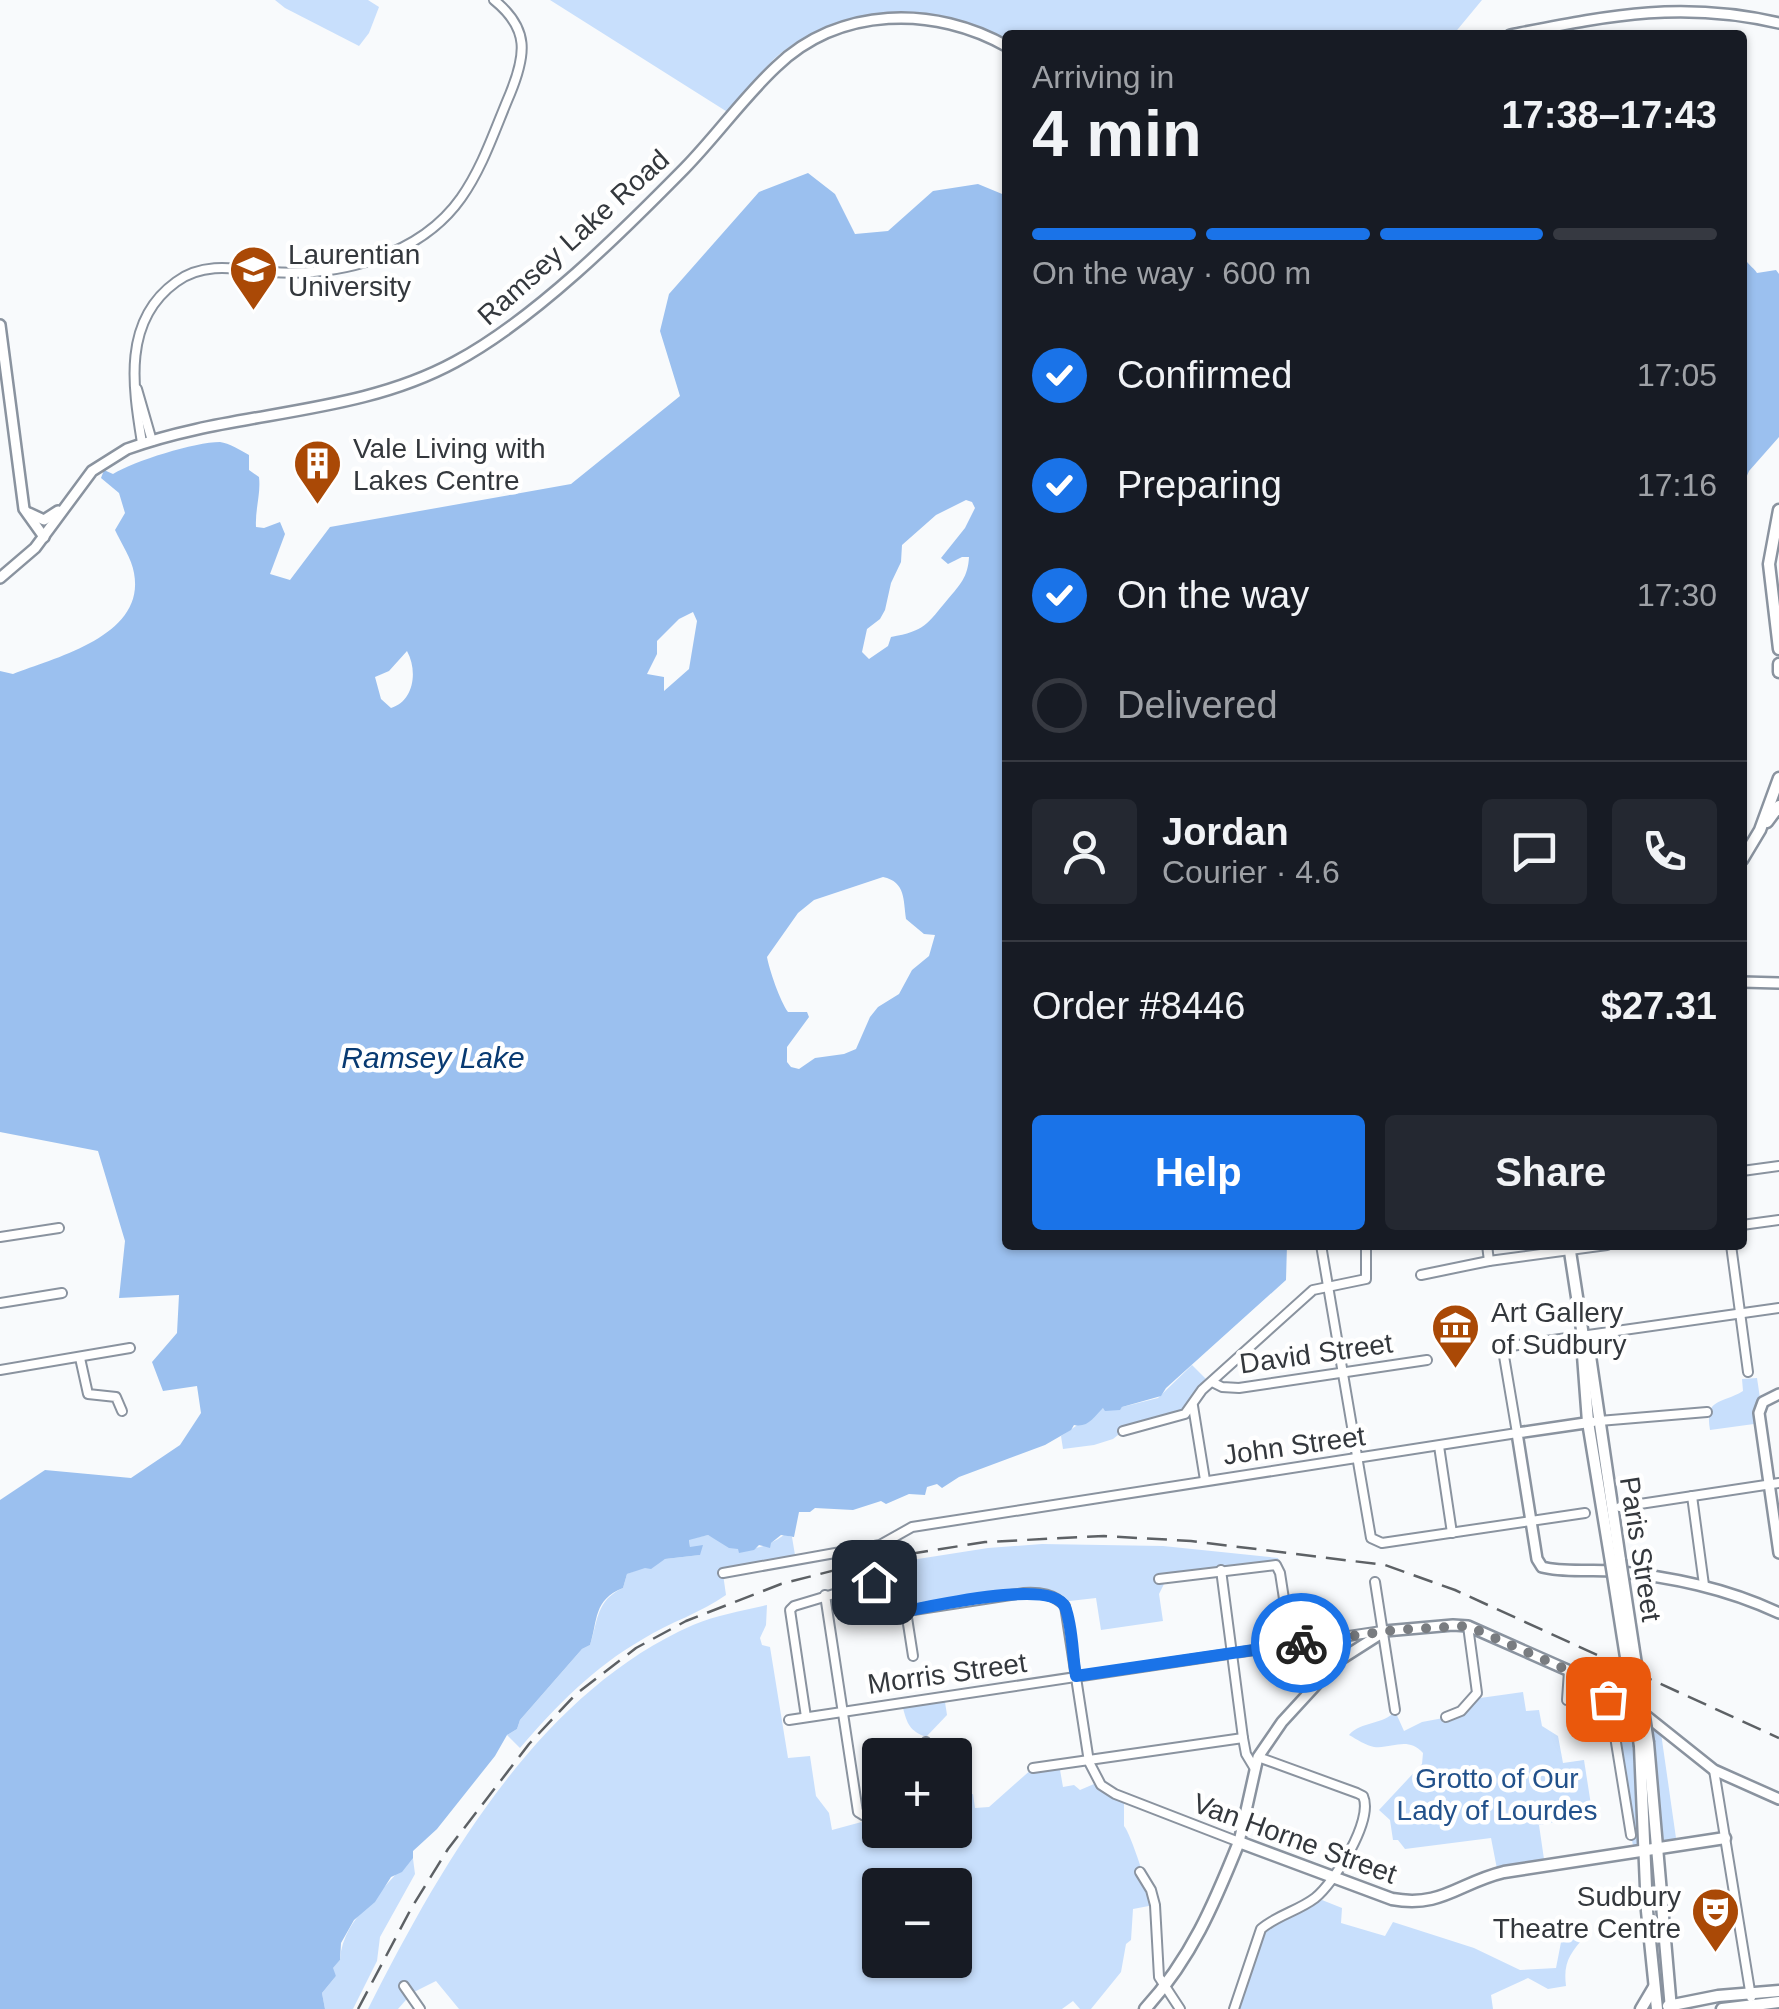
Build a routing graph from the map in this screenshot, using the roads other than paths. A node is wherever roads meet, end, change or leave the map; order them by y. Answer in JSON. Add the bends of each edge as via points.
{"nodes":[{"id":1,"x":494,"y":0,"type":"edge"},
{"id":2,"x":1679,"y":4,"type":"edge"},
{"id":3,"x":1779,"y":23,"type":"edge"},
{"id":4,"x":1536,"y":30,"type":"edge"},
{"id":5,"x":1002,"y":45,"type":"edge"},
{"id":6,"x":0,"y":325,"type":"edge"},
{"id":7,"x":147,"y":442,"type":"junction"},
{"id":8,"x":65,"y":508,"type":"junction"},
{"id":9,"x":1779,"y":510,"type":"edge"},
{"id":10,"x":26,"y":511,"type":"junction"},
{"id":11,"x":44,"y":537,"type":"junction"},
{"id":12,"x":0,"y":578,"type":"edge"},
{"id":13,"x":1779,"y":649,"type":"edge"},
{"id":14,"x":1779,"y":664,"type":"edge"},
{"id":15,"x":1779,"y":672,"type":"edge"},
{"id":16,"x":1779,"y":778,"type":"edge"},
{"id":17,"x":1779,"y":806,"type":"edge"},
{"id":18,"x":1760,"y":830,"type":"junction"},
{"id":19,"x":1747,"y":852,"type":"edge"},
{"id":20,"x":1747,"y":982,"type":"edge"},
{"id":21,"x":1779,"y":983,"type":"edge"},
{"id":22,"x":1779,"y":1165,"type":"edge"},
{"id":23,"x":1747,"y":1171,"type":"edge"},
{"id":24,"x":1779,"y":1220,"type":"edge"},
{"id":25,"x":1747,"y":1224,"type":"edge"},
{"id":26,"x":59,"y":1228,"type":"dead end"},
{"id":27,"x":0,"y":1236,"type":"edge"},
{"id":28,"x":1322,"y":1250,"type":"edge"},
{"id":29,"x":1366,"y":1250,"type":"edge"},
{"id":30,"x":1488,"y":1250,"type":"edge"},
{"id":31,"x":1557,"y":1250,"type":"edge"},
{"id":32,"x":1569,"y":1250,"type":"edge"},
{"id":33,"x":1731,"y":1250,"type":"edge"},
{"id":34,"x":1489,"y":1261,"type":"junction"},
{"id":35,"x":1421,"y":1275,"type":"dead end"},
{"id":36,"x":1329,"y":1287,"type":"junction"},
{"id":37,"x":62,"y":1293,"type":"dead end"},
{"id":38,"x":0,"y":1302,"type":"edge"},
{"id":39,"x":1779,"y":1308,"type":"edge"},
{"id":40,"x":1742,"y":1314,"type":"junction"},
{"id":41,"x":1582,"y":1336,"type":"junction"},
{"id":42,"x":130,"y":1348,"type":"dead end"},
{"id":43,"x":80,"y":1358,"type":"junction"},
{"id":44,"x":1427,"y":1360,"type":"dead end"},
{"id":45,"x":0,"y":1370,"type":"edge"},
{"id":46,"x":1344,"y":1372,"type":"junction"},
{"id":47,"x":1748,"y":1372,"type":"dead end"},
{"id":48,"x":1212,"y":1382,"type":"junction"},
{"id":49,"x":1779,"y":1394,"type":"edge"},
{"id":50,"x":1192,"y":1405,"type":"junction"},
{"id":51,"x":122,"y":1411,"type":"dead end"},
{"id":52,"x":1708,"y":1412,"type":"dead end"},
{"id":53,"x":1594,"y":1422,"type":"junction"},
{"id":54,"x":1123,"y":1430,"type":"dead end"},
{"id":55,"x":1517,"y":1433,"type":"junction"},
{"id":56,"x":1439,"y":1446,"type":"junction"},
{"id":57,"x":1359,"y":1458,"type":"junction"},
{"id":58,"x":1205,"y":1480,"type":"junction"},
{"id":59,"x":1774,"y":1484,"type":"edge"},
{"id":60,"x":1692,"y":1496,"type":"junction"},
{"id":61,"x":1620,"y":1507,"type":"dead end"},
{"id":62,"x":1585,"y":1513,"type":"dead end"},
{"id":63,"x":1532,"y":1522,"type":"junction"},
{"id":64,"x":1452,"y":1533,"type":"junction"},
{"id":65,"x":1779,"y":1553,"type":"edge"},
{"id":66,"x":1220,"y":1570,"type":"junction"},
{"id":67,"x":723,"y":1573,"type":"dead end"},
{"id":68,"x":1159,"y":1579,"type":"dead end"},
{"id":69,"x":1376,"y":1582,"type":"dead end"},
{"id":70,"x":1704,"y":1586,"type":"junction"},
{"id":71,"x":826,"y":1595,"type":"junction"},
{"id":72,"x":906,"y":1611,"type":"junction"},
{"id":73,"x":1779,"y":1614,"type":"edge"},
{"id":74,"x":1468,"y":1626,"type":"junction"},
{"id":75,"x":1385,"y":1631,"type":"junction"},
{"id":76,"x":1291,"y":1644,"type":"junction"},
{"id":77,"x":1232,"y":1652,"type":"junction"},
{"id":78,"x":913,"y":1656,"type":"dead end"},
{"id":79,"x":1568,"y":1671,"type":"junction"},
{"id":80,"x":1076,"y":1676,"type":"junction"},
{"id":81,"x":1606,"y":1687,"type":"junction"},
{"id":82,"x":1568,"y":1700,"type":"dead end"},
{"id":83,"x":1395,"y":1710,"type":"dead end"},
{"id":84,"x":843,"y":1711,"type":"junction"},
{"id":85,"x":806,"y":1717,"type":"junction"},
{"id":86,"x":1446,"y":1717,"type":"dead end"},
{"id":87,"x":788,"y":1720,"type":"dead end"},
{"id":88,"x":1243,"y":1738,"type":"junction"},
{"id":89,"x":1644,"y":1744,"type":"junction"},
{"id":90,"x":1258,"y":1757,"type":"junction"},
{"id":91,"x":1089,"y":1762,"type":"junction"},
{"id":92,"x":1033,"y":1768,"type":"dead end"},
{"id":93,"x":1255,"y":1769,"type":"junction"},
{"id":94,"x":1714,"y":1770,"type":"junction"},
{"id":95,"x":1779,"y":1799,"type":"edge"},
{"id":96,"x":862,"y":1816,"type":"edge"},
{"id":97,"x":1631,"y":1834,"type":"dead end"},
{"id":98,"x":1725,"y":1838,"type":"junction"},
{"id":99,"x":1239,"y":1842,"type":"junction"},
{"id":100,"x":1658,"y":1847,"type":"junction"},
{"id":101,"x":1261,"y":1850,"type":"junction"},
{"id":102,"x":1644,"y":1850,"type":"junction"},
{"id":103,"x":1228,"y":1870,"type":"junction"},
{"id":104,"x":1140,"y":1872,"type":"dead end"},
{"id":105,"x":1334,"y":1878,"type":"junction"},
{"id":106,"x":404,"y":1986,"type":"dead end"},
{"id":107,"x":1654,"y":1986,"type":"junction"},
{"id":108,"x":1164,"y":1988,"type":"junction"},
{"id":109,"x":1779,"y":1990,"type":"edge"},
{"id":110,"x":1751,"y":1999,"type":"junction"},
{"id":111,"x":1779,"y":2002,"type":"edge"},
{"id":112,"x":1670,"y":2007,"type":"edge"},
{"id":113,"x":420,"y":2009,"type":"edge"},
{"id":114,"x":1145,"y":2009,"type":"edge"},
{"id":115,"x":1180,"y":2009,"type":"edge"},
{"id":116,"x":1234,"y":2009,"type":"edge"},
{"id":117,"x":1641,"y":2009,"type":"edge"},
{"id":118,"x":1655,"y":2009,"type":"edge"},
{"id":119,"x":1722,"y":2009,"type":"edge"}],
"edges":[{"from":1,"to":7,"type":"street","via":[[516,22],[522,57],[476,174],[449,214],[429,232],[342,270],[215,268],[172,285],[134,347]]},
{"from":2,"to":3,"type":"street"},
{"from":2,"to":4,"type":"street"},
{"from":5,"to":7,"type":"street","name":"Ramsey Lake Road","via":[[959,25],[921,18],[869,20],[827,34],[779,64],[636,216],[490,343],[390,389]]},
{"from":6,"to":10,"type":"street"},
{"from":7,"to":8,"type":"street","name":"Ramsey Lake Road","via":[[92,471]]},
{"from":8,"to":10,"type":"street","via":[[44,520]]},
{"from":8,"to":11,"type":"street","name":"Ramsey Lake Road"},
{"from":9,"to":13,"type":"main road","via":[[1769,564]]},
{"from":10,"to":11,"type":"street"},
{"from":11,"to":12,"type":"street","name":"Ramsey Lake Road"},
{"from":14,"to":15,"type":"main road"},
{"from":16,"to":18,"type":"main road"},
{"from":17,"to":18,"type":"main road"},
{"from":18,"to":19,"type":"main road"},
{"from":20,"to":21,"type":"street"},
{"from":22,"to":23,"type":"street"},
{"from":24,"to":25,"type":"street"},
{"from":26,"to":27,"type":"street"},
{"from":28,"to":36,"type":"street"},
{"from":29,"to":36,"type":"street","via":[[1366,1279]]},
{"from":30,"to":34,"type":"street"},
{"from":31,"to":34,"type":"street"},
{"from":32,"to":41,"type":"main road","name":"Paris Street"},
{"from":33,"to":40,"type":"street"},
{"from":34,"to":35,"type":"street"},
{"from":36,"to":46,"type":"street"},
{"from":36,"to":48,"type":"street","via":[[1302,1296]]},
{"from":37,"to":38,"type":"street"},
{"from":39,"to":40,"type":"street"},
{"from":40,"to":41,"type":"street"},
{"from":40,"to":47,"type":"street"},
{"from":41,"to":53,"type":"main road","name":"Paris Street","via":[[1582,1378]]},
{"from":41,"to":55,"type":"street","via":[[1507,1349]]},
{"from":42,"to":43,"type":"street"},
{"from":43,"to":45,"type":"street"},
{"from":43,"to":51,"type":"street","via":[[88,1394],[116,1397]]},
{"from":44,"to":46,"type":"street","name":"David Street"},
{"from":46,"to":48,"type":"street","name":"David Street","via":[[1230,1388]]},
{"from":46,"to":57,"type":"street"},
{"from":48,"to":50,"type":"street"},
{"from":49,"to":59,"type":"street","via":[[1759,1413]]},
{"from":50,"to":54,"type":"street","via":[[1179,1417]]},
{"from":50,"to":58,"type":"street"},
{"from":52,"to":53,"type":"street","name":"John Street"},
{"from":53,"to":55,"type":"street","name":"John Street"},
{"from":53,"to":89,"type":"main road","name":"Paris Street","bridge":true},
{"from":55,"to":56,"type":"street","name":"John Street"},
{"from":55,"to":63,"type":"street"},
{"from":56,"to":57,"type":"street","name":"John Street"},
{"from":56,"to":64,"type":"street"},
{"from":57,"to":58,"type":"street","name":"John Street"},
{"from":57,"to":64,"type":"street","via":[[1374,1541]]},
{"from":58,"to":67,"type":"street","name":"John Street","via":[[912,1527],[893,1540]]},
{"from":59,"to":60,"type":"street"},
{"from":59,"to":65,"type":"street"},
{"from":60,"to":61,"type":"street"},
{"from":60,"to":70,"type":"street"},
{"from":62,"to":63,"type":"street"},
{"from":63,"to":64,"type":"street"},
{"from":63,"to":70,"type":"street","via":[[1542,1566]]},
{"from":66,"to":68,"type":"street"},
{"from":66,"to":76,"type":"street","via":[[1276,1564]]},
{"from":66,"to":77,"type":"street"},
{"from":69,"to":75,"type":"street"},
{"from":70,"to":73,"type":"street"},
{"from":71,"to":72,"type":"street","via":[[883,1581],[898,1584]]},
{"from":71,"to":84,"type":"street"},
{"from":71,"to":85,"type":"street","via":[[790,1610]]},
{"from":72,"to":78,"type":"street"},
{"from":72,"to":80,"type":"street","via":[[1041,1593],[1064,1606]]},
{"from":74,"to":75,"type":"street","name":"Morris Street"},
{"from":74,"to":79,"type":"street"},
{"from":74,"to":86,"type":"street","via":[[1477,1692]]},
{"from":75,"to":76,"type":"street","name":"Morris Street"},
{"from":75,"to":83,"type":"street"},
{"from":75,"to":90,"type":"street","via":[[1322,1677]]},
{"from":76,"to":77,"type":"street","name":"Morris Street"},
{"from":77,"to":80,"type":"street","name":"Morris Street"},
{"from":77,"to":88,"type":"street"},
{"from":79,"to":81,"type":"street"},
{"from":79,"to":82,"type":"street"},
{"from":80,"to":84,"type":"street","name":"Morris Street"},
{"from":80,"to":91,"type":"street"},
{"from":81,"to":94,"type":"street"},
{"from":81,"to":97,"type":"street"},
{"from":84,"to":85,"type":"street","name":"Morris Street"},
{"from":84,"to":96,"type":"street"},
{"from":85,"to":87,"type":"street","name":"Morris Street"},
{"from":88,"to":91,"type":"street"},
{"from":88,"to":93,"type":"street"},
{"from":89,"to":100,"type":"main road","name":"Paris Street"},
{"from":89,"to":102,"type":"main road","name":"Paris Street"},
{"from":90,"to":93,"type":"street"},
{"from":90,"to":105,"type":"street","via":[[1366,1802],[1358,1834]]},
{"from":91,"to":92,"type":"street"},
{"from":91,"to":99,"type":"street","name":"Van Horne Street","via":[[1107,1790]]},
{"from":93,"to":99,"type":"street"},
{"from":94,"to":95,"type":"street"},
{"from":94,"to":98,"type":"street"},
{"from":98,"to":100,"type":"main road","name":"Van Horne Street"},
{"from":98,"to":110,"type":"street"},
{"from":99,"to":101,"type":"main road","name":"Van Horne Street"},
{"from":99,"to":103,"type":"main road"},
{"from":100,"to":102,"type":"main road","name":"Van Horne Street"},
{"from":100,"to":112,"type":"main road","name":"Paris Street"},
{"from":101,"to":103,"type":"main road","via":[[1243,1854]]},
{"from":101,"to":105,"type":"main road","name":"Van Horne Street"},
{"from":102,"to":105,"type":"main road","name":"Van Horne Street","via":[[1490,1876],[1427,1902],[1392,1899]]},
{"from":102,"to":107,"type":"main road","name":"Paris Street"},
{"from":103,"to":108,"type":"main road","via":[[1198,1938]]},
{"from":104,"to":108,"type":"street","via":[[1154,1898]]},
{"from":105,"to":116,"type":"street","via":[[1312,1901],[1261,1928]]},
{"from":106,"to":113,"type":"street"},
{"from":107,"to":117,"type":"main road"},
{"from":107,"to":118,"type":"main road","name":"Paris Street"},
{"from":108,"to":114,"type":"main road"},
{"from":108,"to":115,"type":"street"},
{"from":109,"to":110,"type":"main road"},
{"from":110,"to":111,"type":"main road"},
{"from":110,"to":112,"type":"main road"},
{"from":110,"to":119,"type":"main road"},
{"from":112,"to":118,"type":"main road"}]}
